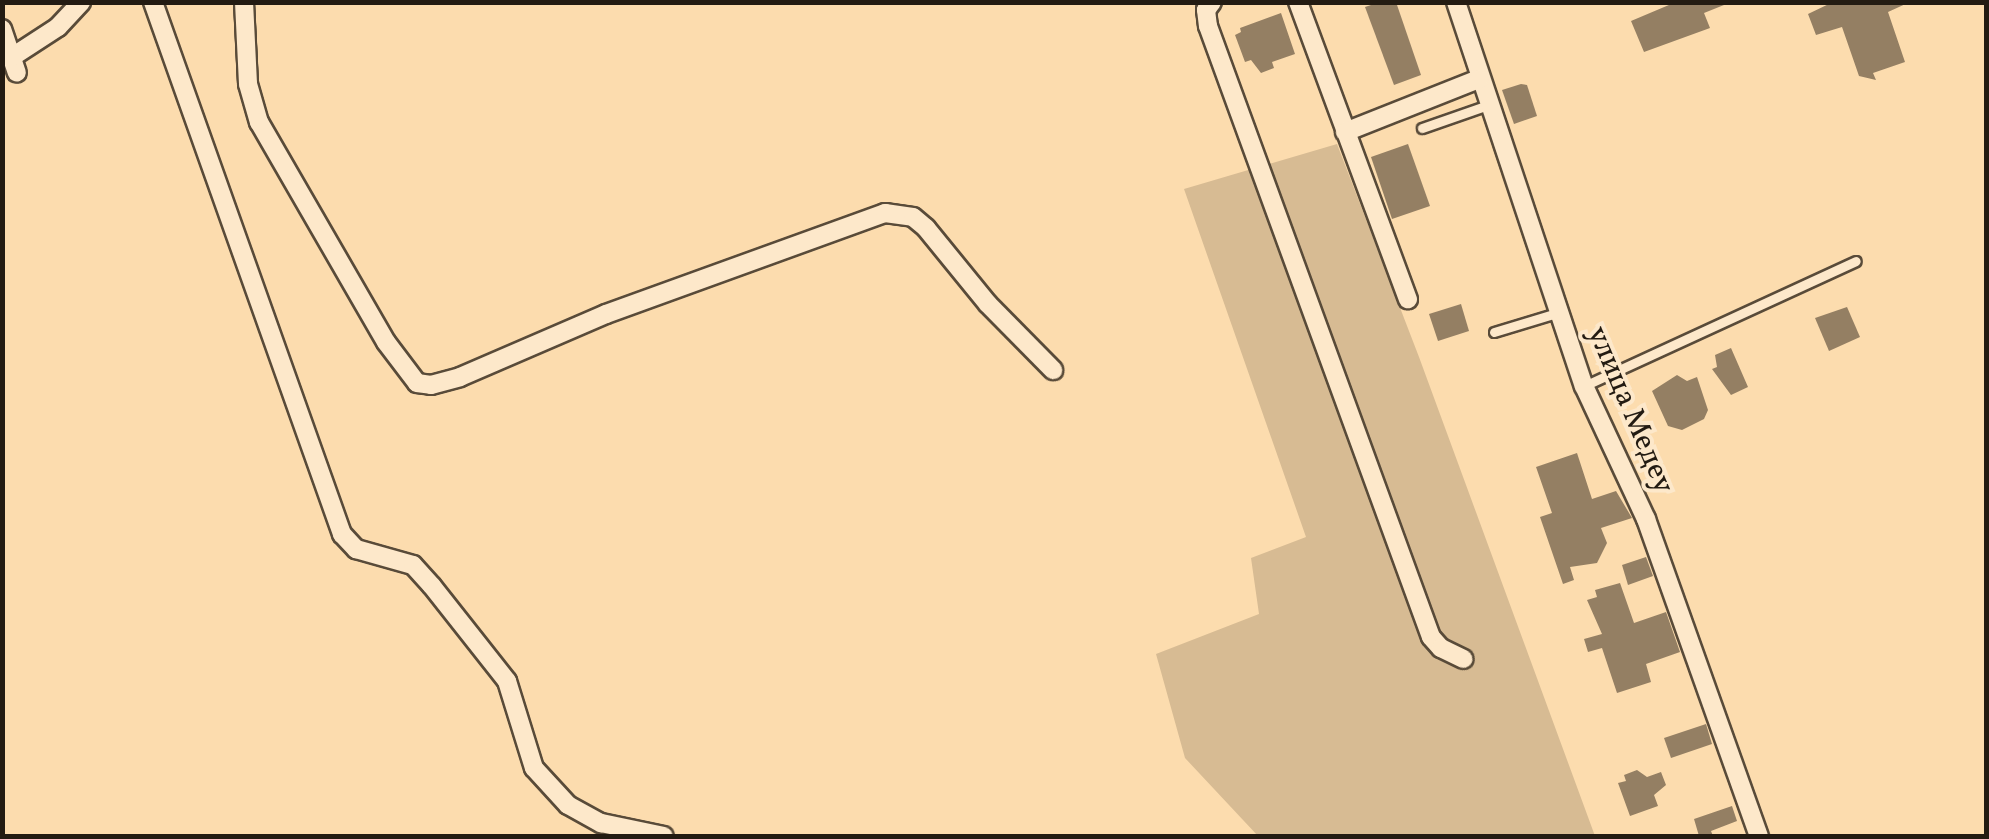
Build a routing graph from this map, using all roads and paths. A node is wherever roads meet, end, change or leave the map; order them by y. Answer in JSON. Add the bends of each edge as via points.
{"nodes":[{"id":1,"x":81,"y":2,"type":"edge"},
{"id":2,"x":153,"y":2,"type":"edge"},
{"id":3,"x":244,"y":2,"type":"edge"},
{"id":4,"x":1212,"y":2,"type":"edge"},
{"id":5,"x":1298,"y":2,"type":"edge"},
{"id":6,"x":1456,"y":2,"type":"edge"},
{"id":7,"x":2,"y":28,"type":"edge"},
{"id":8,"x":1479,"y":80,"type":"junction"},
{"id":9,"x":1488,"y":105,"type":"junction"},
{"id":10,"x":1422,"y":128,"type":"dead end"},
{"id":11,"x":1344,"y":132,"type":"junction"},
{"id":12,"x":1856,"y":261,"type":"dead end"},
{"id":13,"x":1408,"y":300,"type":"dead end"},
{"id":14,"x":1560,"y":312,"type":"junction"},
{"id":15,"x":1494,"y":332,"type":"dead end"},
{"id":16,"x":1053,"y":370,"type":"dead end"},
{"id":17,"x":1584,"y":386,"type":"junction"},
{"id":18,"x":1464,"y":658,"type":"dead end"},
{"id":19,"x":664,"y":836,"type":"edge"},
{"id":20,"x":1759,"y":836,"type":"edge"}],
"edges":[{"from":1,"to":7,"type":"street","via":[[15,65]]},
{"from":2,"to":19,"type":"street","via":[[342,534],[356,549],[413,566],[432,586],[506,682],[534,768],[568,806],[601,824]]},
{"from":3,"to":16,"type":"street","via":[[248,84],[259,122],[386,342],[418,383],[460,377],[606,314],[885,213],[913,217],[926,228]]},
{"from":4,"to":18,"type":"street","via":[[1208,26],[1431,637]]},
{"from":5,"to":11,"type":"street"},
{"from":6,"to":8,"type":"street","name":"улица Медеу"},
{"from":8,"to":9,"type":"street","name":"улица Медеу"},
{"from":8,"to":11,"type":"street"},
{"from":9,"to":10,"type":"lane"},
{"from":9,"to":14,"type":"street","name":"улица Медеу"},
{"from":11,"to":13,"type":"street"},
{"from":12,"to":17,"type":"lane"},
{"from":14,"to":15,"type":"lane"},
{"from":14,"to":17,"type":"street","name":"улица Медеу"},
{"from":17,"to":20,"type":"street","name":"улица Медеу","via":[[1646,518]]}]}
